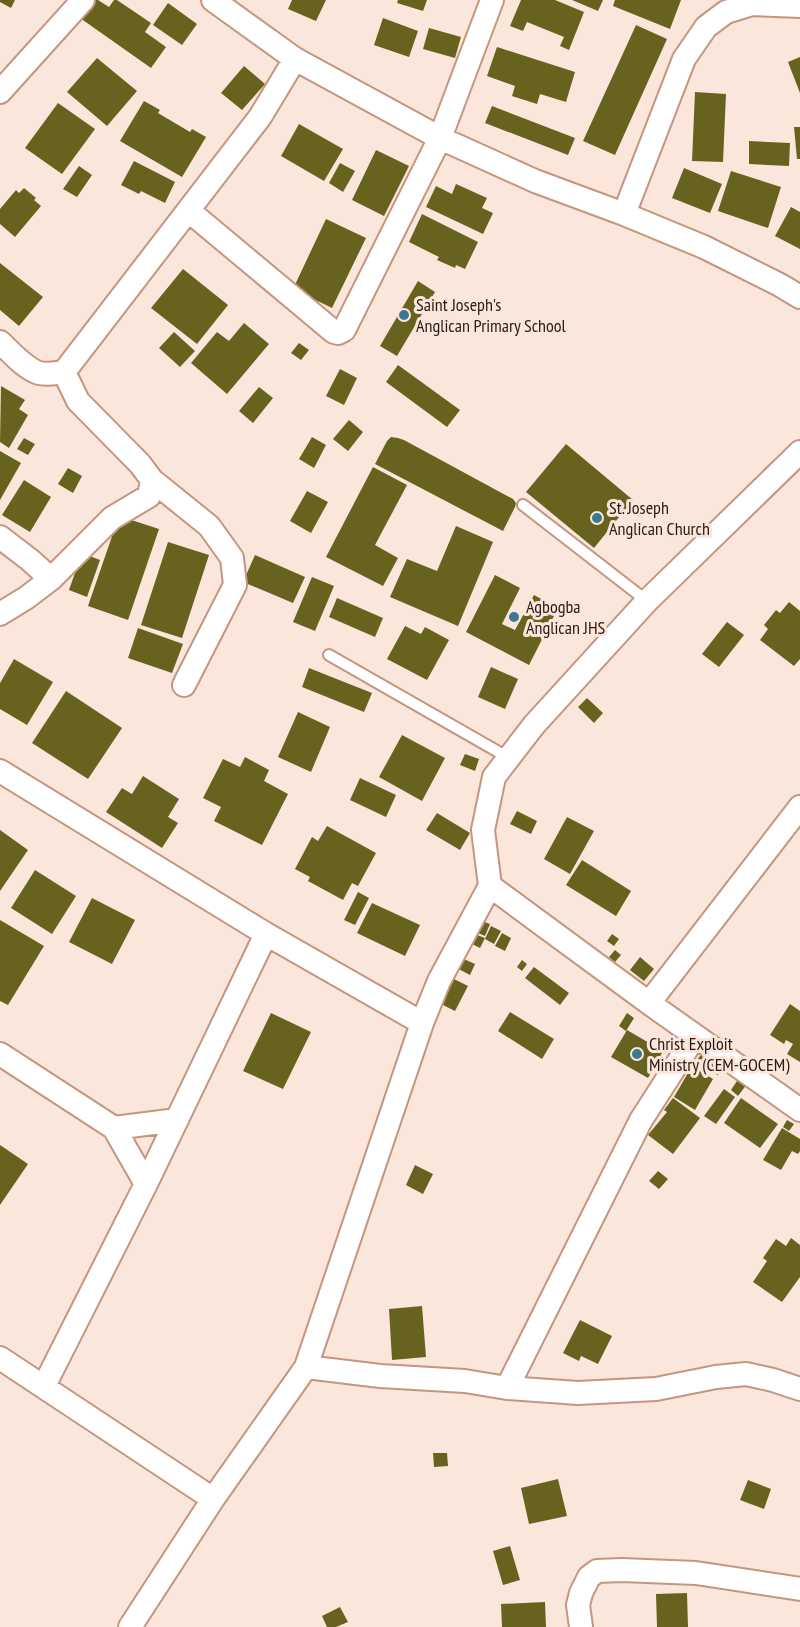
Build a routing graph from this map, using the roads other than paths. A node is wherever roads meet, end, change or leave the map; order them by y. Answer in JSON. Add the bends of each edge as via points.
{"nodes":[{"id":1,"x":83,"y":0,"type":"edge"},
{"id":2,"x":213,"y":0,"type":"edge"},
{"id":3,"x":492,"y":0,"type":"edge"},
{"id":4,"x":800,"y":6,"type":"edge"},
{"id":5,"x":295,"y":59,"type":"junction"},
{"id":6,"x":0,"y":92,"type":"edge"},
{"id":7,"x":440,"y":138,"type":"junction"},
{"id":8,"x":189,"y":211,"type":"junction"},
{"id":9,"x":624,"y":214,"type":"junction"},
{"id":10,"x":800,"y":297,"type":"edge"},
{"id":11,"x":0,"y":342,"type":"edge"},
{"id":12,"x":64,"y":372,"type":"junction"},
{"id":13,"x":800,"y":452,"type":"edge"},
{"id":14,"x":152,"y":480,"type":"junction"},
{"id":15,"x":523,"y":505,"type":"dead end"},
{"id":16,"x":0,"y":537,"type":"edge"},
{"id":17,"x":51,"y":579,"type":"junction"},
{"id":18,"x":647,"y":601,"type":"junction"},
{"id":19,"x":0,"y":614,"type":"edge"},
{"id":20,"x":329,"y":655,"type":"dead end"},
{"id":21,"x":184,"y":685,"type":"dead end"},
{"id":22,"x":509,"y":758,"type":"junction"},
{"id":23,"x":0,"y":771,"type":"edge"},
{"id":24,"x":800,"y":807,"type":"edge"},
{"id":25,"x":490,"y":886,"type":"junction"},
{"id":26,"x":266,"y":934,"type":"junction"},
{"id":27,"x":649,"y":1003,"type":"junction"},
{"id":28,"x":422,"y":1023,"type":"junction"},
{"id":29,"x":695,"y":1036,"type":"junction"},
{"id":30,"x":0,"y":1054,"type":"edge"},
{"id":31,"x":800,"y":1110,"type":"edge"},
{"id":32,"x":177,"y":1120,"type":"junction"},
{"id":33,"x":114,"y":1128,"type":"junction"},
{"id":34,"x":146,"y":1184,"type":"junction"},
{"id":35,"x":0,"y":1358,"type":"edge"},
{"id":36,"x":306,"y":1367,"type":"junction"},
{"id":37,"x":44,"y":1386,"type":"junction"},
{"id":38,"x":507,"y":1388,"type":"junction"},
{"id":39,"x":800,"y":1389,"type":"edge"},
{"id":40,"x":213,"y":1499,"type":"junction"},
{"id":41,"x":800,"y":1589,"type":"edge"},
{"id":42,"x":130,"y":1627,"type":"edge"},
{"id":43,"x":581,"y":1627,"type":"edge"}],
"edges":[{"from":1,"to":6,"type":"street"},
{"from":2,"to":5,"type":"street"},
{"from":3,"to":7,"type":"street"},
{"from":4,"to":9,"type":"street","via":[[752,4],[726,12],[706,27],[684,59]]},
{"from":5,"to":7,"type":"street"},
{"from":5,"to":8,"type":"street","via":[[260,117]]},
{"from":7,"to":8,"type":"street","via":[[344,330],[338,333]]},
{"from":7,"to":9,"type":"street","via":[[535,181]]},
{"from":8,"to":12,"type":"street"},
{"from":9,"to":10,"type":"street","via":[[704,247]]},
{"from":11,"to":12,"type":"street","via":[[38,373]]},
{"from":12,"to":14,"type":"street","via":[[78,400]]},
{"from":13,"to":18,"type":"street"},
{"from":14,"to":17,"type":"street","via":[[149,496],[112,518]]},
{"from":14,"to":21,"type":"street","via":[[209,526],[232,558],[235,585]]},
{"from":15,"to":18,"type":"lane"},
{"from":16,"to":17,"type":"street"},
{"from":17,"to":19,"type":"street"},
{"from":18,"to":22,"type":"street","via":[[534,725]]},
{"from":20,"to":22,"type":"lane"},
{"from":22,"to":25,"type":"street","via":[[494,777],[483,830]]},
{"from":23,"to":26,"type":"street"},
{"from":24,"to":27,"type":"street"},
{"from":25,"to":27,"type":"street"},
{"from":25,"to":28,"type":"street","via":[[439,981]]},
{"from":26,"to":28,"type":"street"},
{"from":26,"to":32,"type":"street"},
{"from":27,"to":29,"type":"street"},
{"from":28,"to":36,"type":"street"},
{"from":29,"to":31,"type":"street"},
{"from":29,"to":38,"type":"street","via":[[641,1120]]},
{"from":30,"to":33,"type":"street"},
{"from":32,"to":33,"type":"street"},
{"from":32,"to":34,"type":"street"},
{"from":33,"to":34,"type":"street"},
{"from":34,"to":37,"type":"street"},
{"from":35,"to":37,"type":"street"},
{"from":36,"to":38,"type":"street"},
{"from":36,"to":40,"type":"street"},
{"from":37,"to":40,"type":"street"},
{"from":38,"to":39,"type":"street","via":[[578,1393],[656,1389],[746,1374]]},
{"from":40,"to":42,"type":"street"},
{"from":41,"to":43,"type":"street","via":[[696,1573],[597,1571],[581,1593]]}]}
